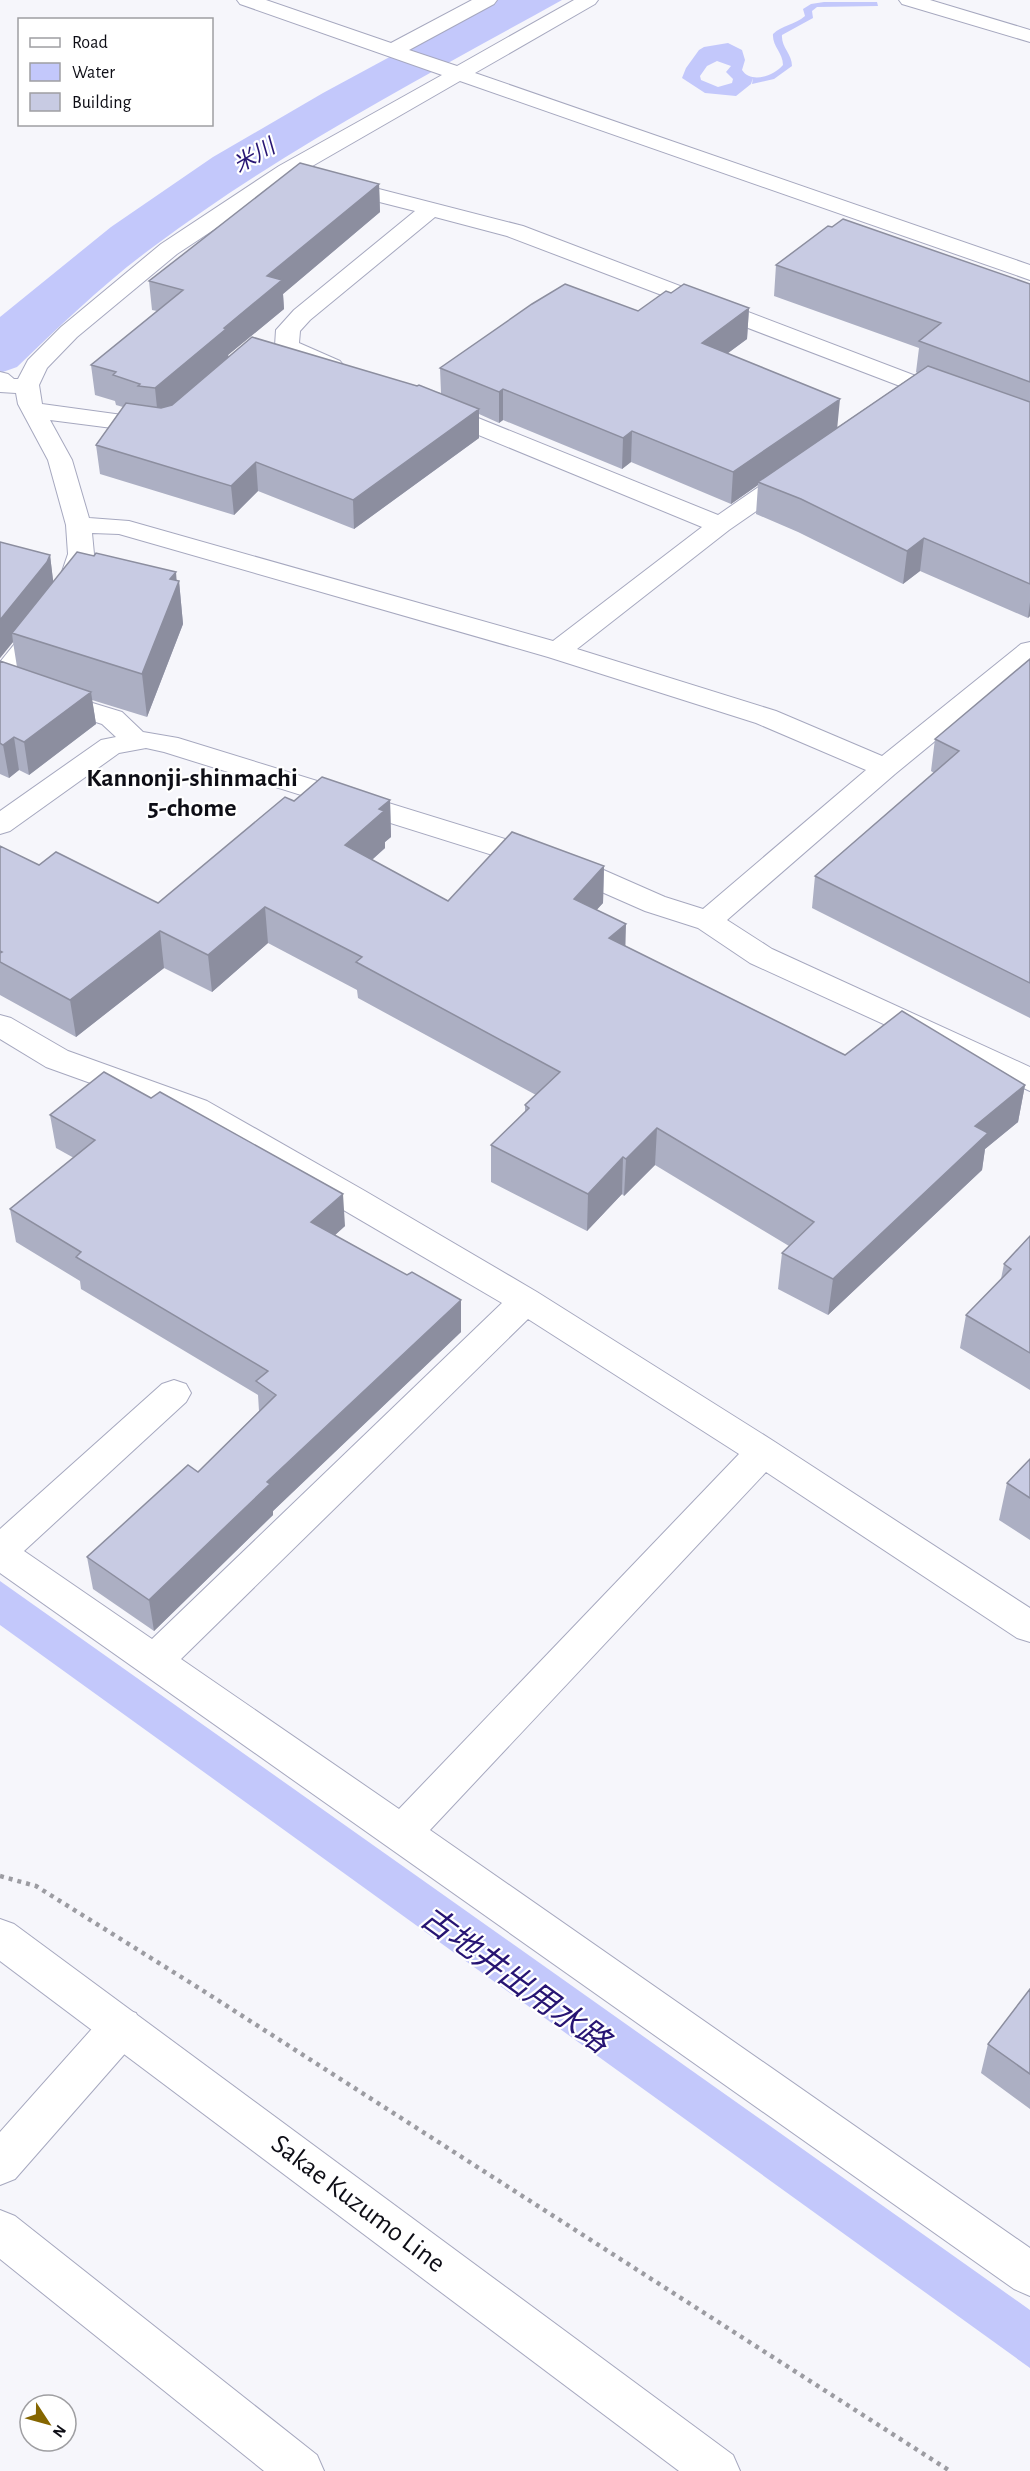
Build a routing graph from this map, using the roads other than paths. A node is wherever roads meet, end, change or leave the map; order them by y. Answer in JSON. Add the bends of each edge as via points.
{"nodes":[{"id":1,"x":248,"y":0,"type":"edge"},
{"id":2,"x":487,"y":0,"type":"edge"},
{"id":3,"x":588,"y":0,"type":"edge"},
{"id":4,"x":909,"y":0,"type":"edge"},
{"id":5,"x":1030,"y":36,"type":"edge"},
{"id":6,"x":397,"y":52,"type":"junction"},
{"id":7,"x":450,"y":71,"type":"junction"},
{"id":8,"x":287,"y":171,"type":"junction"},
{"id":9,"x":431,"y":209,"type":"junction"},
{"id":10,"x":1030,"y":273,"type":"edge"},
{"id":11,"x":287,"y":333,"type":"junction"},
{"id":12,"x":262,"y":347,"type":"edge"},
{"id":13,"x":351,"y":374,"type":"edge"},
{"id":14,"x":14,"y":390,"type":"edge"},
{"id":15,"x":922,"y":393,"type":"edge"},
{"id":16,"x":416,"y":401,"type":"edge"},
{"id":17,"x":182,"y":412,"type":"edge"},
{"id":18,"x":816,"y":459,"type":"edge"},
{"id":19,"x":79,"y":525,"type":"junction"},
{"id":20,"x":720,"y":525,"type":"junction"},
{"id":21,"x":1030,"y":650,"type":"edge"},
{"id":22,"x":557,"y":651,"type":"junction"},
{"id":23,"x":0,"y":680,"type":"edge"},
{"id":24,"x":137,"y":741,"type":"junction"},
{"id":25,"x":885,"y":768,"type":"junction"},
{"id":26,"x":0,"y":825,"type":"edge"},
{"id":27,"x":708,"y":921,"type":"junction"},
{"id":28,"x":0,"y":1025,"type":"edge"},
{"id":29,"x":1030,"y":1080,"type":"edge"},
{"id":30,"x":525,"y":1301,"type":"junction"},
{"id":31,"x":174,"y":1393,"type":"dead end"},
{"id":32,"x":762,"y":1452,"type":"junction"},
{"id":33,"x":0,"y":1553,"type":"edge"},
{"id":34,"x":1030,"y":1627,"type":"edge"},
{"id":35,"x":154,"y":1661,"type":"junction"},
{"id":36,"x":402,"y":1833,"type":"junction"},
{"id":37,"x":0,"y":1937,"type":"edge"},
{"id":38,"x":121,"y":2027,"type":"junction"},
{"id":39,"x":0,"y":2164,"type":"edge"},
{"id":40,"x":0,"y":2231,"type":"edge"},
{"id":41,"x":1030,"y":2274,"type":"edge"},
{"id":42,"x":301,"y":2471,"type":"edge"},
{"id":43,"x":717,"y":2471,"type":"edge"}],
"edges":[{"from":1,"to":6,"type":"street"},
{"from":2,"to":6,"type":"street"},
{"from":3,"to":7,"type":"street"},
{"from":4,"to":5,"type":"street"},
{"from":6,"to":7,"type":"street"},
{"from":7,"to":8,"type":"street"},
{"from":7,"to":10,"type":"street"},
{"from":8,"to":9,"type":"street"},
{"from":8,"to":14,"type":"street","via":[[170,249],[78,324]]},
{"from":9,"to":11,"type":"street","via":[[302,315]]},
{"from":9,"to":15,"type":"street","via":[[515,231]]},
{"from":11,"to":12,"type":"street"},
{"from":11,"to":13,"type":"street","via":[[286,346]]},
{"from":14,"to":17,"type":"street","via":[[164,428]]},
{"from":14,"to":19,"type":"street","via":[[60,460]]},
{"from":16,"to":20,"type":"street"},
{"from":18,"to":20,"type":"street"},
{"from":19,"to":22,"type":"street","via":[[120,526]]},
{"from":19,"to":23,"type":"street","via":[[81,554],[67,596]]},
{"from":20,"to":22,"type":"street"},
{"from":21,"to":25,"type":"street"},
{"from":22,"to":25,"type":"street","via":[[766,717]]},
{"from":23,"to":24,"type":"street","via":[[112,718]]},
{"from":24,"to":26,"type":"street","via":[[104,751]]},
{"from":24,"to":27,"type":"street","via":[[168,744],[589,875],[655,904]]},
{"from":25,"to":27,"type":"street"},
{"from":27,"to":29,"type":"street","via":[[761,956]]},
{"from":28,"to":30,"type":"street","via":[[57,1059],[196,1109]]},
{"from":30,"to":32,"type":"street"},
{"from":30,"to":35,"type":"street"},
{"from":31,"to":33,"type":"street"},
{"from":32,"to":34,"type":"street"},
{"from":32,"to":36,"type":"street"},
{"from":33,"to":35,"type":"street"},
{"from":35,"to":36,"type":"street"},
{"from":36,"to":41,"type":"street"},
{"from":37,"to":38,"type":"street","name":"Sakae Kuzumo Line"},
{"from":38,"to":39,"type":"street"},
{"from":38,"to":43,"type":"street","name":"Sakae Kuzumo Line"},
{"from":40,"to":42,"type":"street"}]}
